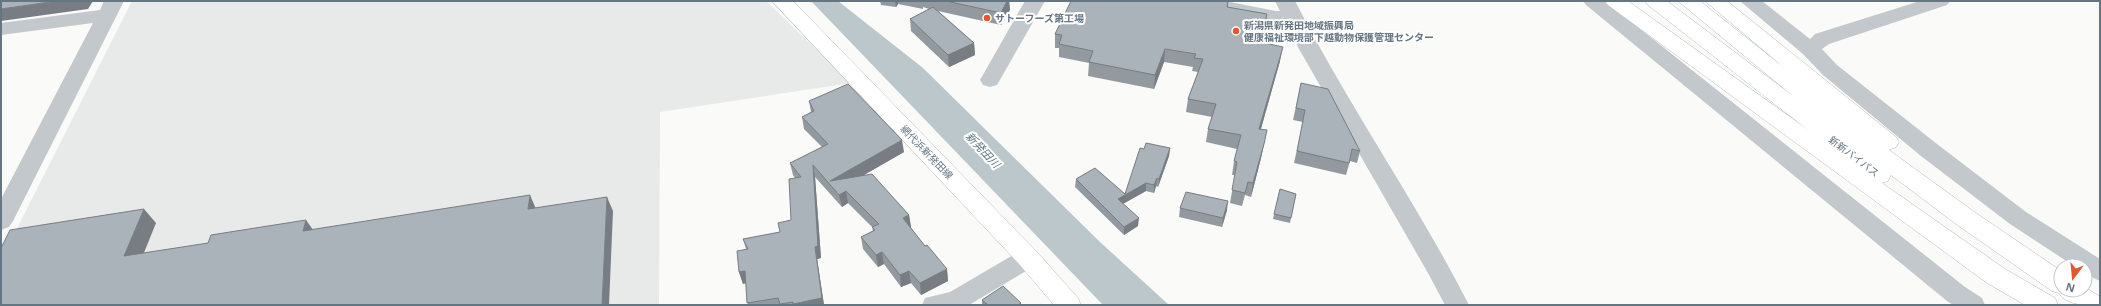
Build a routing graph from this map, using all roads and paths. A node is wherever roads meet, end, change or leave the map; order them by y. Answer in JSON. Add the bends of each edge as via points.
{"nodes":[{"id":1,"x":782,"y":1,"type":"edge"},
{"id":2,"x":1035,"y":1,"type":"edge"},
{"id":3,"x":1193,"y":1,"type":"edge"},
{"id":4,"x":1593,"y":1,"type":"edge"},
{"id":5,"x":1615,"y":1,"type":"edge"},
{"id":6,"x":1655,"y":1,"type":"edge"},
{"id":7,"x":1688,"y":1,"type":"edge"},
{"id":8,"x":1715,"y":1,"type":"edge"},
{"id":9,"x":1750,"y":1,"type":"edge"},
{"id":10,"x":1940,"y":1,"type":"edge"},
{"id":11,"x":111,"y":8,"type":"edge"},
{"id":12,"x":1289,"y":9,"type":"edge"},
{"id":13,"x":1,"y":29,"type":"edge"},
{"id":14,"x":1810,"y":49,"type":"junction"},
{"id":15,"x":990,"y":80,"type":"dead end"},
{"id":16,"x":1,"y":221,"type":"edge"},
{"id":17,"x":1028,"y":258,"type":"junction"},
{"id":18,"x":2053,"y":270,"type":"edge"},
{"id":19,"x":2100,"y":271,"type":"edge"},
{"id":20,"x":2053,"y":279,"type":"edge"},
{"id":21,"x":2082,"y":298,"type":"edge"},
{"id":22,"x":2088,"y":298,"type":"edge"},
{"id":23,"x":934,"y":305,"type":"edge"},
{"id":24,"x":1069,"y":305,"type":"edge"},
{"id":25,"x":1457,"y":305,"type":"edge"},
{"id":26,"x":1973,"y":305,"type":"edge"},
{"id":27,"x":2046,"y":305,"type":"edge"},
{"id":28,"x":2058,"y":305,"type":"edge"},
{"id":29,"x":2093,"y":305,"type":"edge"},
{"id":30,"x":2096,"y":305,"type":"edge"}],
"edges":[{"from":1,"to":17,"type":"main road","name":"網代浜新発田線"},
{"from":2,"to":15,"type":"street"},
{"from":3,"to":12,"type":"street","via":[[1276,17]]},
{"from":4,"to":26,"type":"street","via":[[1956,294]]},
{"from":5,"to":27,"type":"main road","via":[[1996,276]]},
{"from":6,"to":28,"type":"main road","name":"新新バイパス","via":[[1845,149]]},
{"from":7,"to":20,"type":"main road","name":"新新バイパス","via":[[1840,124]]},
{"from":8,"to":18,"type":"main road","via":[[1883,139]]},
{"from":9,"to":14,"type":"street"},
{"from":10,"to":14,"type":"street","via":[[1822,39]]},
{"from":11,"to":13,"type":"street"},
{"from":11,"to":16,"type":"street"},
{"from":12,"to":25,"type":"street","via":[[1309,49]]},
{"from":14,"to":19,"type":"street","via":[[1836,75],[2000,205]]},
{"from":17,"to":23,"type":"street","via":[[955,301]]},
{"from":17,"to":24,"type":"main road","name":"網代浜新発田線"},
{"from":21,"to":29,"type":"main road"},
{"from":22,"to":30,"type":"main road"}]}
